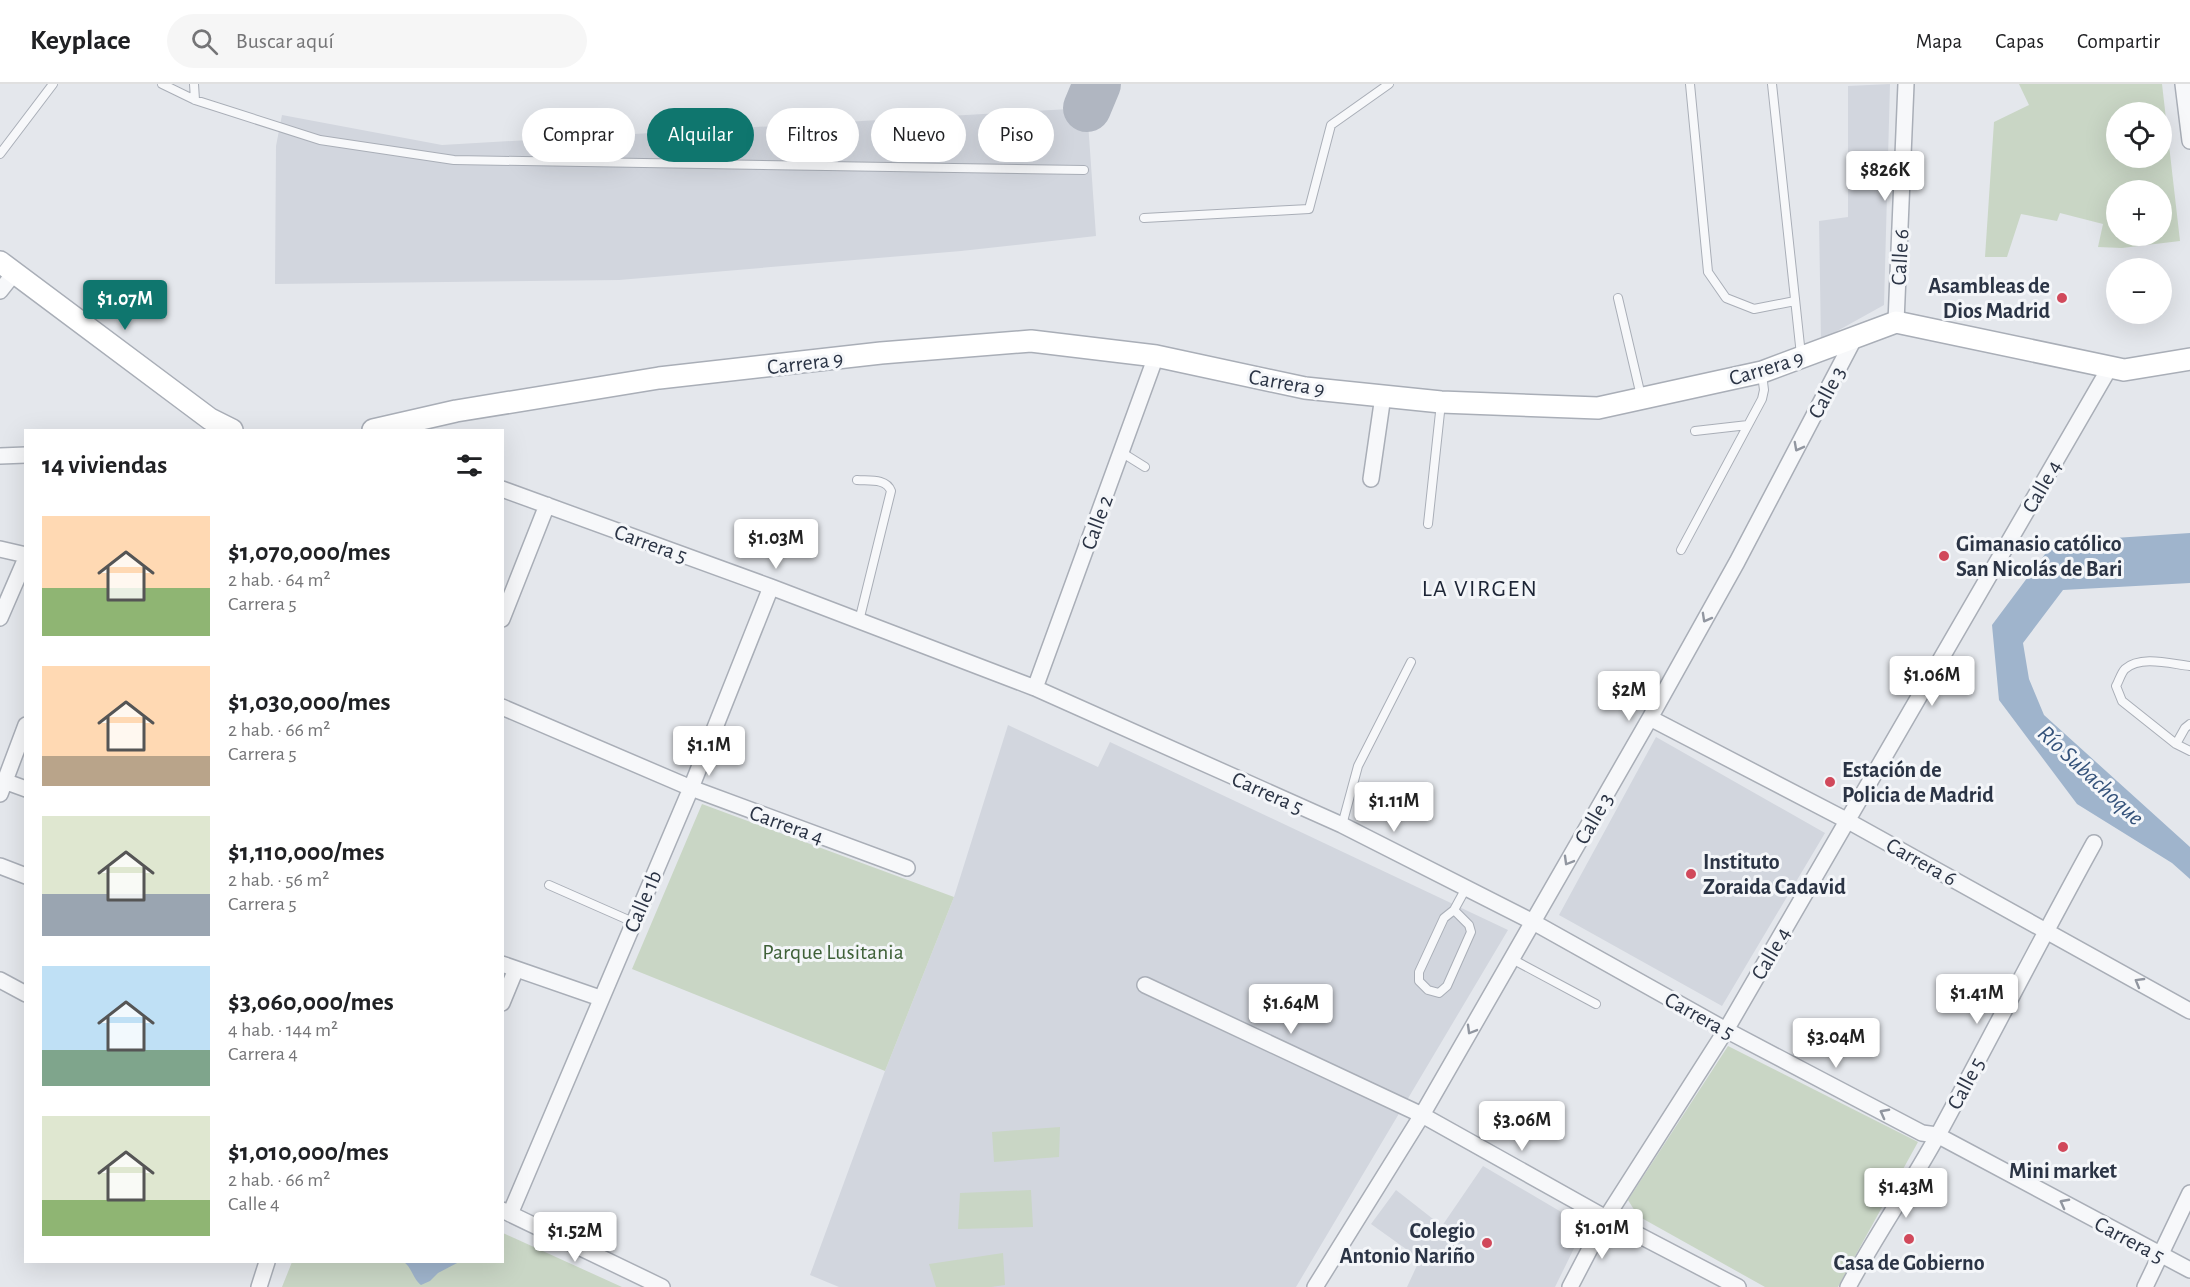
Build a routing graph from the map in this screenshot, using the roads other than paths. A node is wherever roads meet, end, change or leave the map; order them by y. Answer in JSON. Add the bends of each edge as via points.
{"nodes":[{"id":1,"x":53,"y":84,"type":"edge"},
{"id":2,"x":162,"y":84,"type":"edge"},
{"id":3,"x":194,"y":84,"type":"edge"},
{"id":4,"x":1389,"y":84,"type":"edge"},
{"id":5,"x":1690,"y":84,"type":"edge"},
{"id":6,"x":1772,"y":84,"type":"edge"},
{"id":7,"x":1906,"y":84,"type":"edge"},
{"id":8,"x":2183,"y":84,"type":"edge"},
{"id":9,"x":195,"y":100,"type":"junction"},
{"id":10,"x":2190,"y":141,"type":"edge"},
{"id":11,"x":0,"y":154,"type":"edge"},
{"id":12,"x":1084,"y":170,"type":"dead end"},
{"id":13,"x":1144,"y":218,"type":"dead end"},
{"id":14,"x":8,"y":267,"type":"edge"},
{"id":15,"x":0,"y":291,"type":"edge"},
{"id":16,"x":1618,"y":298,"type":"dead end"},
{"id":17,"x":1795,"y":302,"type":"junction"},
{"id":18,"x":1896,"y":322,"type":"junction"},
{"id":19,"x":1854,"y":339,"type":"junction"},
{"id":20,"x":1156,"y":356,"type":"junction"},
{"id":21,"x":1801,"y":357,"type":"junction"},
{"id":22,"x":2190,"y":359,"type":"edge"},
{"id":23,"x":2110,"y":367,"type":"junction"},
{"id":24,"x":1762,"y":372,"type":"junction"},
{"id":25,"x":1383,"y":396,"type":"junction"},
{"id":26,"x":1641,"y":399,"type":"junction"},
{"id":27,"x":1441,"y":402,"type":"junction"},
{"id":28,"x":1748,"y":425,"type":"junction"},
{"id":29,"x":230,"y":429,"type":"edge"},
{"id":30,"x":378,"y":429,"type":"edge"},
{"id":31,"x":1695,"y":431,"type":"dead end"},
{"id":32,"x":1121,"y":452,"type":"junction"},
{"id":33,"x":24,"y":455,"type":"edge"},
{"id":34,"x":0,"y":456,"type":"edge"},
{"id":35,"x":1145,"y":467,"type":"dead end"},
{"id":36,"x":1371,"y":479,"type":"dead end"},
{"id":37,"x":857,"y":480,"type":"dead end"},
{"id":38,"x":504,"y":490,"type":"edge"},
{"id":39,"x":547,"y":505,"type":"junction"},
{"id":40,"x":1428,"y":524,"type":"dead end"},
{"id":41,"x":0,"y":549,"type":"edge"},
{"id":42,"x":1681,"y":550,"type":"dead end"},
{"id":43,"x":24,"y":556,"type":"edge"},
{"id":44,"x":24,"y":562,"type":"edge"},
{"id":45,"x":771,"y":586,"type":"junction"},
{"id":46,"x":504,"y":614,"type":"edge"},
{"id":47,"x":0,"y":618,"type":"edge"},
{"id":48,"x":859,"y":621,"type":"junction"},
{"id":49,"x":1411,"y":662,"type":"dead end"},
{"id":50,"x":2190,"y":666,"type":"edge"},
{"id":51,"x":1035,"y":688,"type":"junction"},
{"id":52,"x":504,"y":708,"type":"edge"},
{"id":53,"x":1650,"y":718,"type":"junction"},
{"id":54,"x":2190,"y":724,"type":"edge"},
{"id":55,"x":24,"y":730,"type":"edge"},
{"id":56,"x":2176,"y":744,"type":"junction"},
{"id":57,"x":2190,"y":750,"type":"edge"},
{"id":58,"x":691,"y":788,"type":"junction"},
{"id":59,"x":24,"y":789,"type":"edge"},
{"id":60,"x":1,"y":790,"type":"edge"},
{"id":61,"x":1848,"y":821,"type":"junction"},
{"id":62,"x":1342,"y":825,"type":"junction"},
{"id":63,"x":2094,"y":843,"type":"dead end"},
{"id":64,"x":0,"y":866,"type":"edge"},
{"id":65,"x":908,"y":868,"type":"dead end"},
{"id":66,"x":24,"y":875,"type":"edge"},
{"id":67,"x":549,"y":885,"type":"dead end"},
{"id":68,"x":1466,"y":888,"type":"junction"},
{"id":69,"x":1454,"y":910,"type":"junction"},
{"id":70,"x":633,"y":922,"type":"junction"},
{"id":71,"x":1533,"y":922,"type":"junction"},
{"id":72,"x":2046,"y":929,"type":"junction"},
{"id":73,"x":1512,"y":959,"type":"junction"},
{"id":74,"x":509,"y":966,"type":"edge"},
{"id":75,"x":0,"y":980,"type":"edge"},
{"id":76,"x":1145,"y":985,"type":"dead end"},
{"id":77,"x":504,"y":992,"type":"edge"},
{"id":78,"x":24,"y":993,"type":"edge"},
{"id":79,"x":600,"y":998,"type":"junction"},
{"id":80,"x":1596,"y":1004,"type":"dead end"},
{"id":81,"x":2190,"y":1011,"type":"edge"},
{"id":82,"x":1726,"y":1030,"type":"junction"},
{"id":83,"x":1422,"y":1115,"type":"junction"},
{"id":84,"x":1938,"y":1135,"type":"junction"},
{"id":85,"x":2190,"y":1193,"type":"edge"},
{"id":86,"x":506,"y":1212,"type":"edge"},
{"id":87,"x":1606,"y":1218,"type":"junction"},
{"id":88,"x":2161,"y":1256,"type":"junction"},
{"id":89,"x":267,"y":1263,"type":"edge"},
{"id":90,"x":2190,"y":1270,"type":"edge"},
{"id":91,"x":259,"y":1287,"type":"edge"},
{"id":92,"x":662,"y":1287,"type":"edge"},
{"id":93,"x":1314,"y":1287,"type":"edge"},
{"id":94,"x":1570,"y":1287,"type":"edge"},
{"id":95,"x":1737,"y":1287,"type":"edge"},
{"id":96,"x":1848,"y":1287,"type":"edge"},
{"id":97,"x":2145,"y":1287,"type":"edge"}],
"edges":[{"from":1,"to":11,"type":"lane"},
{"from":2,"to":9,"type":"lane"},
{"from":3,"to":9,"type":"lane"},
{"from":4,"to":13,"type":"lane","via":[[1331,125],[1309,209]]},
{"from":5,"to":17,"type":"lane","via":[[1708,272],[1726,298],[1754,309]]},
{"from":6,"to":17,"type":"lane"},
{"from":7,"to":18,"type":"street","name":"Calle 6"},
{"from":8,"to":10,"type":"street"},
{"from":9,"to":12,"type":"lane","via":[[320,140],[454,160]]},
{"from":14,"to":15,"type":"street"},
{"from":14,"to":29,"type":"street","via":[[210,419]]},
{"from":16,"to":26,"type":"lane"},
{"from":17,"to":21,"type":"lane"},
{"from":18,"to":19,"type":"street","name":"Carrera 9"},
{"from":18,"to":23,"type":"street"},
{"from":19,"to":21,"type":"street","name":"Carrera 9"},
{"from":19,"to":53,"type":"street","name":"Calle 3","one_way":true},
{"from":20,"to":25,"type":"street","name":"Carrera 9","via":[[1305,387]]},
{"from":20,"to":30,"type":"street","name":"Carrera 9","via":[[1031,341],[881,353],[659,378],[456,411]]},
{"from":20,"to":32,"type":"street","name":"Calle 2"},
{"from":21,"to":24,"type":"street","name":"Carrera 9"},
{"from":22,"to":23,"type":"street","via":[[2124,370]]},
{"from":23,"to":61,"type":"street","name":"Calle 4"},
{"from":24,"to":26,"type":"street","name":"Carrera 9"},
{"from":24,"to":28,"type":"lane","via":[[1762,399]]},
{"from":25,"to":27,"type":"street","name":"Carrera 9"},
{"from":25,"to":36,"type":"street"},
{"from":26,"to":27,"type":"street","name":"Carrera 9","via":[[1598,408]]},
{"from":27,"to":40,"type":"lane"},
{"from":28,"to":31,"type":"lane"},
{"from":28,"to":42,"type":"lane"},
{"from":32,"to":35,"type":"lane"},
{"from":32,"to":51,"type":"street","name":"Calle 2"},
{"from":33,"to":34,"type":"street"},
{"from":37,"to":48,"type":"lane","via":[[884,482],[891,491]]},
{"from":38,"to":39,"type":"street","name":"Carrera 5"},
{"from":39,"to":45,"type":"street","name":"Carrera 5"},
{"from":39,"to":46,"type":"street"},
{"from":41,"to":43,"type":"street"},
{"from":44,"to":47,"type":"street"},
{"from":45,"to":48,"type":"street","name":"Carrera 5"},
{"from":45,"to":58,"type":"street","name":"Calle 1b"},
{"from":48,"to":51,"type":"street","name":"Carrera 5"},
{"from":49,"to":62,"type":"lane","via":[[1358,766]]},
{"from":50,"to":56,"type":"lane","via":[[2136,662],[2123,670],[2116,686],[2122,701]]},
{"from":51,"to":62,"type":"street","name":"Carrera 5"},
{"from":52,"to":58,"type":"street","name":"Carrera 4"},
{"from":53,"to":61,"type":"street","name":"Carrera 6"},
{"from":53,"to":71,"type":"street","name":"Calle 3","one_way":true},
{"from":54,"to":56,"type":"lane"},
{"from":55,"to":60,"type":"street"},
{"from":56,"to":57,"type":"lane"},
{"from":58,"to":65,"type":"street","name":"Carrera 4"},
{"from":58,"to":70,"type":"street","name":"Calle 1b"},
{"from":59,"to":60,"type":"street"},
{"from":61,"to":72,"type":"street","name":"Carrera 6"},
{"from":61,"to":82,"type":"street","name":"Calle 4"},
{"from":62,"to":68,"type":"street","name":"Carrera 5"},
{"from":63,"to":72,"type":"street","name":"Calle 5"},
{"from":64,"to":66,"type":"street"},
{"from":67,"to":70,"type":"lane"},
{"from":68,"to":69,"type":"lane"},
{"from":68,"to":71,"type":"street","name":"Carrera 5"},
{"from":69,"to":69,"type":"lane","via":[[1444,918],[1419,972],[1419,981],[1428,990],[1439,993],[1447,986],[1471,932]]},
{"from":70,"to":79,"type":"street","name":"Calle 1b"},
{"from":71,"to":73,"type":"street","name":"Calle 3"},
{"from":71,"to":82,"type":"street","name":"Carrera 5"},
{"from":81,"to":72,"type":"street","name":"Carrera 6","one_way":true},
{"from":72,"to":84,"type":"street","name":"Calle 5"},
{"from":73,"to":80,"type":"lane"},
{"from":73,"to":83,"type":"street","name":"Calle 3","one_way":true},
{"from":74,"to":77,"type":"street"},
{"from":74,"to":79,"type":"street"},
{"from":75,"to":78,"type":"street"},
{"from":76,"to":83,"type":"street"},
{"from":79,"to":86,"type":"street","name":"Calle 1b"},
{"from":84,"to":82,"type":"street","name":"Carrera 5","one_way":true,"via":[[1922,1133]]},
{"from":82,"to":87,"type":"street","name":"Calle 4"},
{"from":83,"to":87,"type":"street"},
{"from":83,"to":93,"type":"street","name":"Calle 3"},
{"from":88,"to":84,"type":"street","name":"Carrera 5","one_way":true},
{"from":84,"to":96,"type":"street","name":"Calle 5"},
{"from":85,"to":88,"type":"street"},
{"from":86,"to":92,"type":"street"},
{"from":87,"to":94,"type":"street","name":"Calle 4"},
{"from":87,"to":95,"type":"street"},
{"from":88,"to":90,"type":"street","name":"Carrera 5"},
{"from":88,"to":97,"type":"street"},
{"from":89,"to":91,"type":"street"}]}
